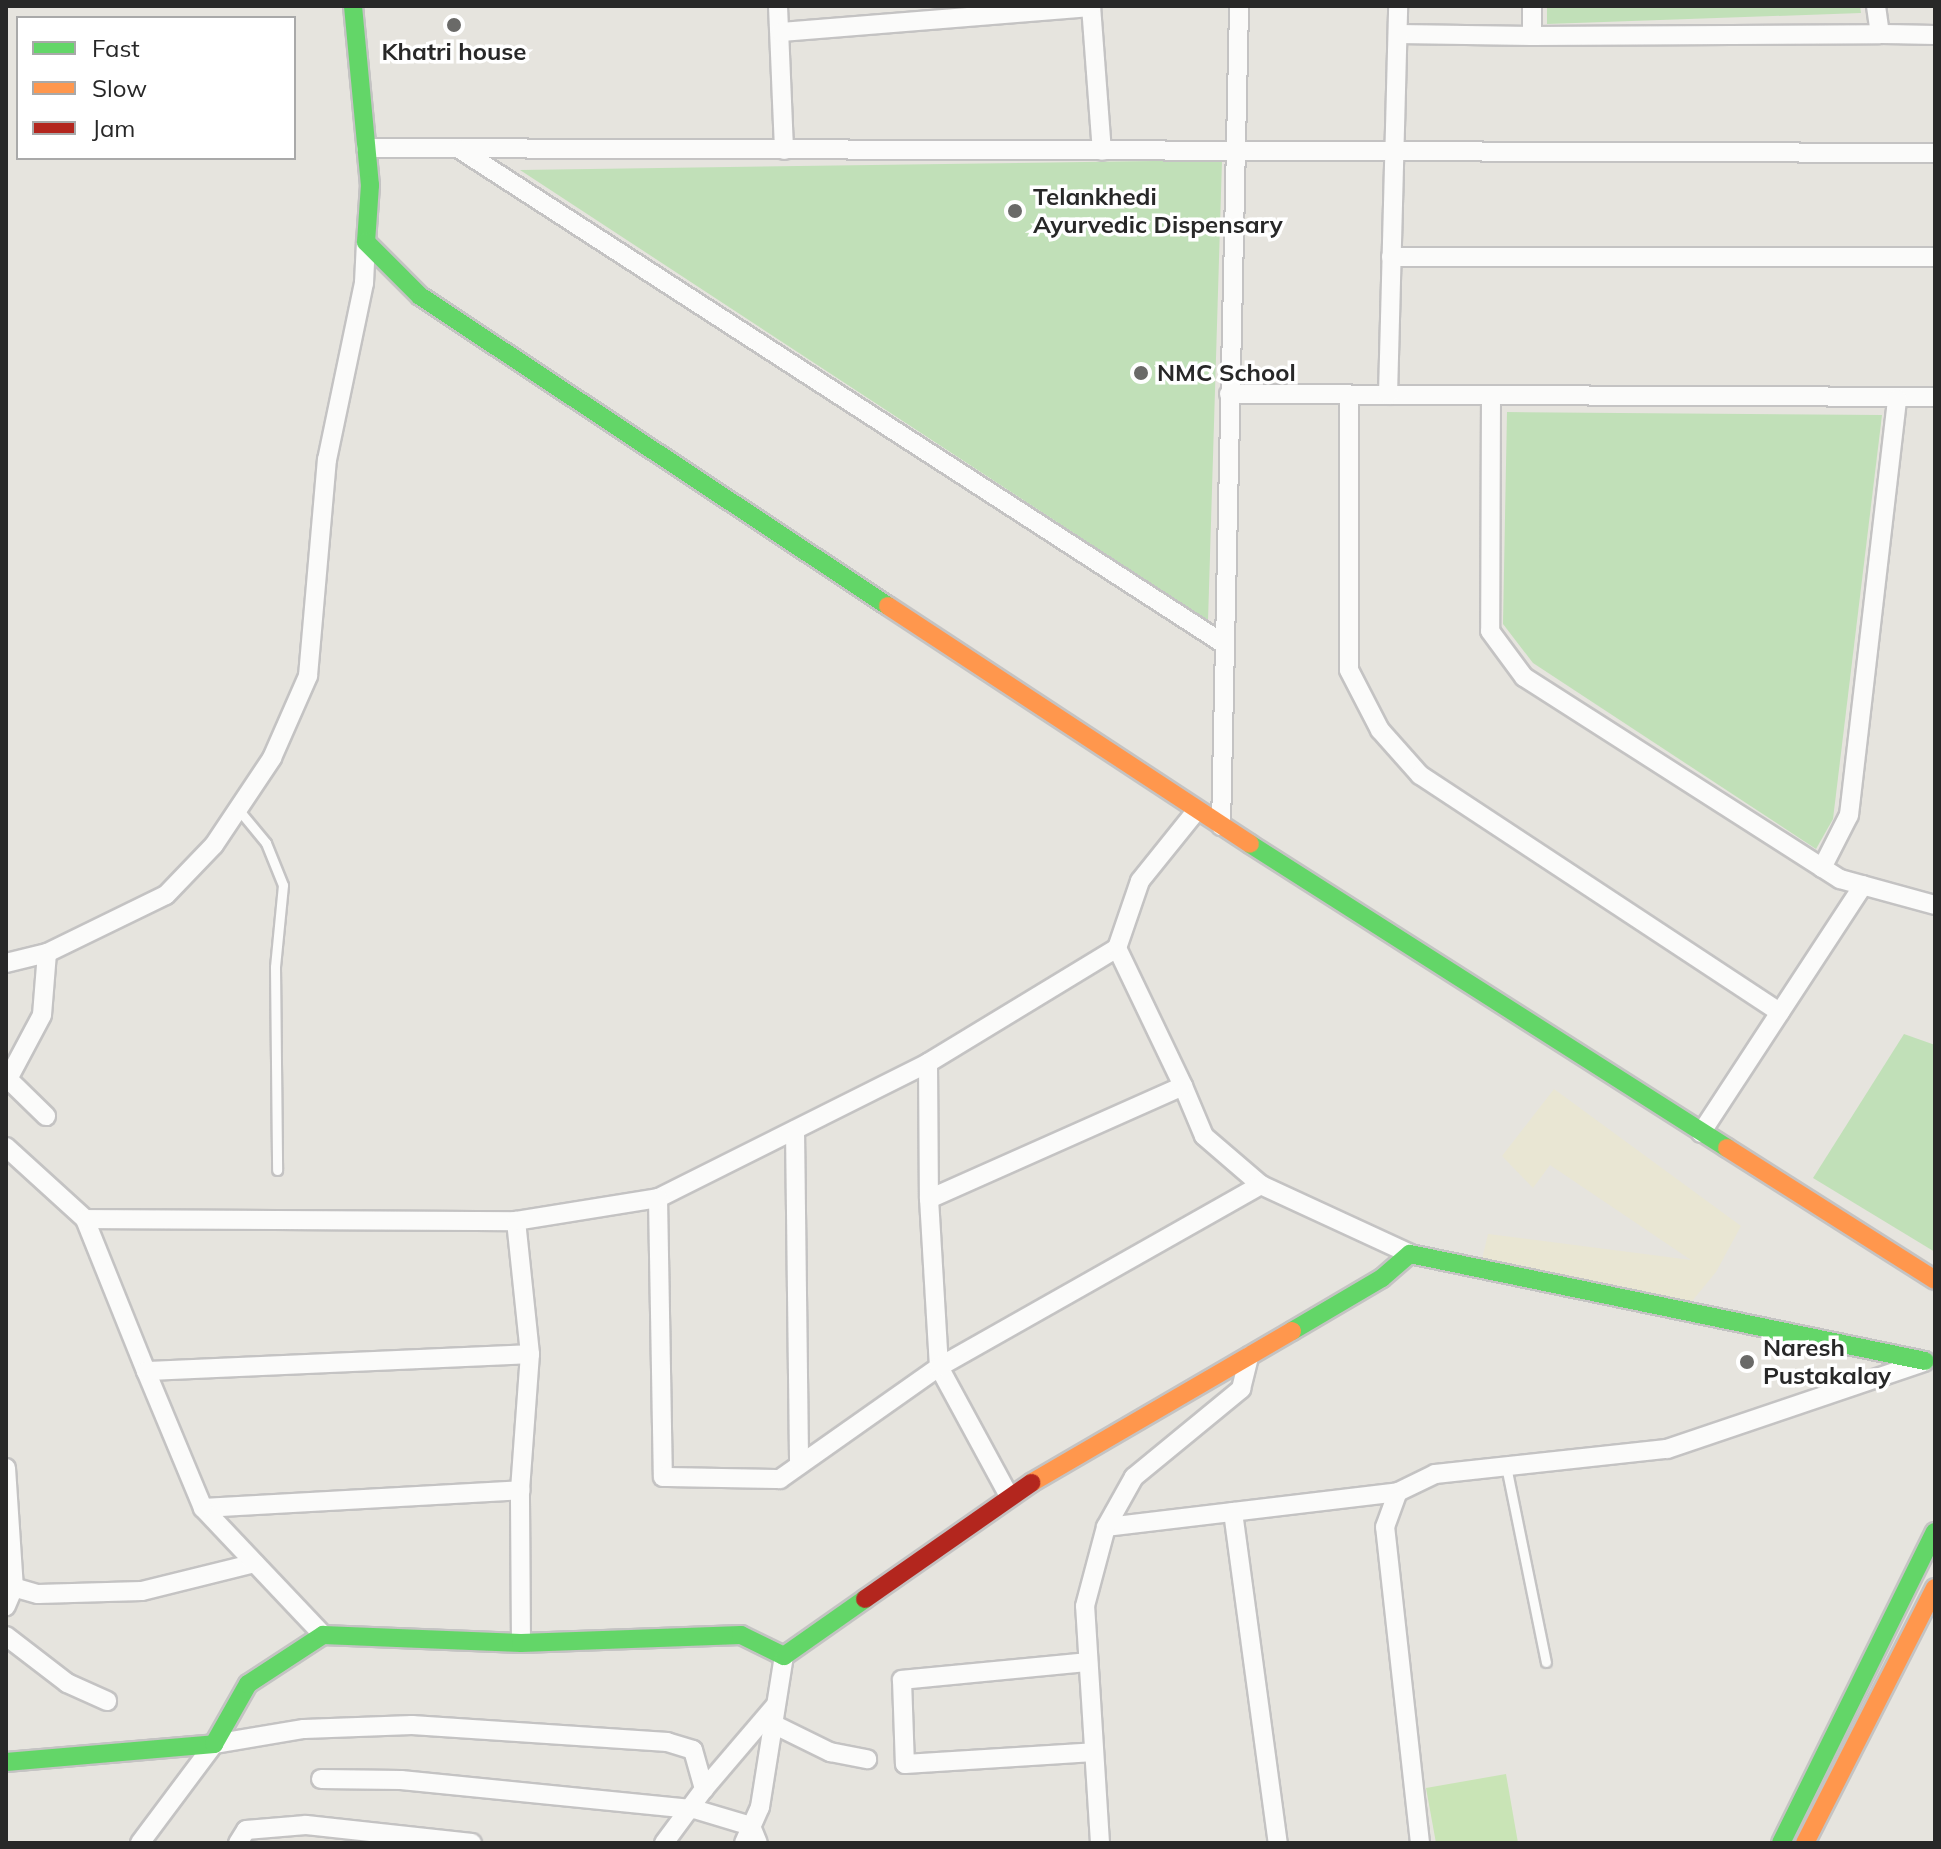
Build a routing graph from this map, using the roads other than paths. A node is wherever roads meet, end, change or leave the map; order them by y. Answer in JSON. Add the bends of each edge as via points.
{"nodes":[{"id":1,"x":353,"y":6,"type":"edge"},
{"id":2,"x":778,"y":6,"type":"edge"},
{"id":3,"x":1091,"y":6,"type":"edge"},
{"id":4,"x":1239,"y":6,"type":"edge"},
{"id":5,"x":1398,"y":6,"type":"edge"},
{"id":6,"x":1532,"y":6,"type":"edge"},
{"id":7,"x":1876,"y":6,"type":"edge"},
{"id":8,"x":781,"y":32,"type":"junction"},
{"id":9,"x":1399,"y":34,"type":"junction"},
{"id":10,"x":1880,"y":34,"type":"junction"},
{"id":11,"x":1935,"y":35,"type":"edge"},
{"id":12,"x":1532,"y":36,"type":"junction"},
{"id":13,"x":366,"y":148,"type":"junction"},
{"id":14,"x":460,"y":149,"type":"junction"},
{"id":15,"x":784,"y":150,"type":"junction"},
{"id":16,"x":1102,"y":151,"type":"junction"},
{"id":17,"x":1234,"y":151,"type":"junction"},
{"id":18,"x":1394,"y":151,"type":"junction"},
{"id":19,"x":1935,"y":153,"type":"edge"},
{"id":20,"x":366,"y":242,"type":"junction"},
{"id":21,"x":1391,"y":257,"type":"junction"},
{"id":22,"x":1935,"y":257,"type":"edge"},
{"id":23,"x":1229,"y":394,"type":"junction"},
{"id":24,"x":1349,"y":395,"type":"junction"},
{"id":25,"x":1388,"y":395,"type":"junction"},
{"id":26,"x":1491,"y":395,"type":"junction"},
{"id":27,"x":1935,"y":397,"type":"edge"},
{"id":28,"x":1897,"y":399,"type":"junction"},
{"id":29,"x":1224,"y":644,"type":"junction"},
{"id":30,"x":238,"y":809,"type":"junction"},
{"id":31,"x":1197,"y":810,"type":"junction"},
{"id":32,"x":1221,"y":826,"type":"junction"},
{"id":33,"x":1822,"y":868,"type":"junction"},
{"id":34,"x":1863,"y":885,"type":"junction"},
{"id":35,"x":1935,"y":905,"type":"edge"},
{"id":36,"x":1117,"y":948,"type":"junction"},
{"id":37,"x":47,"y":953,"type":"junction"},
{"id":38,"x":6,"y":963,"type":"edge"},
{"id":39,"x":1780,"y":1012,"type":"junction"},
{"id":40,"x":928,"y":1063,"type":"junction"},
{"id":41,"x":7,"y":1078,"type":"edge"},
{"id":42,"x":1183,"y":1086,"type":"junction"},
{"id":43,"x":46,"y":1116,"type":"dead end"},
{"id":44,"x":795,"y":1130,"type":"junction"},
{"id":45,"x":1701,"y":1133,"type":"junction"},
{"id":46,"x":6,"y":1147,"type":"edge"},
{"id":47,"x":277,"y":1170,"type":"dead end"},
{"id":48,"x":1261,"y":1185,"type":"junction"},
{"id":49,"x":658,"y":1198,"type":"junction"},
{"id":50,"x":929,"y":1199,"type":"junction"},
{"id":51,"x":85,"y":1219,"type":"junction"},
{"id":52,"x":516,"y":1221,"type":"junction"},
{"id":53,"x":1410,"y":1254,"type":"junction"},
{"id":54,"x":1935,"y":1280,"type":"edge"},
{"id":55,"x":530,"y":1354,"type":"junction"},
{"id":56,"x":1249,"y":1356,"type":"junction"},
{"id":57,"x":1930,"y":1361,"type":"edge"},
{"id":58,"x":939,"y":1367,"type":"junction"},
{"id":59,"x":146,"y":1371,"type":"junction"},
{"id":60,"x":799,"y":1465,"type":"junction"},
{"id":61,"x":1506,"y":1466,"type":"junction"},
{"id":62,"x":6,"y":1468,"type":"edge"},
{"id":63,"x":520,"y":1490,"type":"junction"},
{"id":64,"x":1398,"y":1492,"type":"junction"},
{"id":65,"x":1009,"y":1496,"type":"junction"},
{"id":66,"x":203,"y":1508,"type":"junction"},
{"id":67,"x":1233,"y":1512,"type":"junction"},
{"id":68,"x":1106,"y":1527,"type":"junction"},
{"id":69,"x":1935,"y":1532,"type":"edge"},
{"id":70,"x":255,"y":1563,"type":"junction"},
{"id":71,"x":10,"y":1586,"type":"edge"},
{"id":72,"x":1935,"y":1588,"type":"edge"},
{"id":73,"x":6,"y":1606,"type":"edge"},
{"id":74,"x":323,"y":1635,"type":"junction"},
{"id":75,"x":6,"y":1636,"type":"edge"},
{"id":76,"x":521,"y":1643,"type":"junction"},
{"id":77,"x":784,"y":1656,"type":"junction"},
{"id":78,"x":1088,"y":1662,"type":"junction"},
{"id":79,"x":1546,"y":1662,"type":"dead end"},
{"id":80,"x":107,"y":1701,"type":"dead end"},
{"id":81,"x":775,"y":1715,"type":"junction"},
{"id":82,"x":214,"y":1744,"type":"junction"},
{"id":83,"x":1094,"y":1752,"type":"junction"},
{"id":84,"x":867,"y":1759,"type":"dead end"},
{"id":85,"x":6,"y":1762,"type":"edge"},
{"id":86,"x":321,"y":1779,"type":"dead end"},
{"id":87,"x":704,"y":1789,"type":"junction"},
{"id":88,"x":694,"y":1809,"type":"junction"},
{"id":89,"x":751,"y":1837,"type":"edge"},
{"id":90,"x":140,"y":1843,"type":"edge"},
{"id":91,"x":238,"y":1843,"type":"edge"},
{"id":92,"x":472,"y":1843,"type":"edge"},
{"id":93,"x":664,"y":1843,"type":"edge"},
{"id":94,"x":1100,"y":1843,"type":"edge"},
{"id":95,"x":1278,"y":1843,"type":"edge"},
{"id":96,"x":1420,"y":1843,"type":"edge"},
{"id":97,"x":1781,"y":1843,"type":"edge"},
{"id":98,"x":1805,"y":1843,"type":"edge"}],
"edges":[{"from":1,"to":13,"type":"street"},
{"from":2,"to":8,"type":"street"},
{"from":3,"to":8,"type":"street"},
{"from":3,"to":16,"type":"street"},
{"from":4,"to":17,"type":"street"},
{"from":5,"to":9,"type":"street"},
{"from":6,"to":12,"type":"street"},
{"from":7,"to":10,"type":"street"},
{"from":8,"to":15,"type":"street"},
{"from":9,"to":12,"type":"street"},
{"from":9,"to":18,"type":"street"},
{"from":10,"to":11,"type":"street"},
{"from":10,"to":12,"type":"street"},
{"from":13,"to":14,"type":"street"},
{"from":13,"to":20,"type":"street"},
{"from":14,"to":15,"type":"street"},
{"from":14,"to":29,"type":"street"},
{"from":15,"to":16,"type":"street"},
{"from":16,"to":17,"type":"street"},
{"from":17,"to":18,"type":"street"},
{"from":17,"to":23,"type":"street"},
{"from":18,"to":19,"type":"street"},
{"from":18,"to":21,"type":"street"},
{"from":20,"to":30,"type":"street","via":[[364,283],[327,460],[308,676],[272,758]]},
{"from":20,"to":31,"type":"street","via":[[420,296]]},
{"from":21,"to":22,"type":"street"},
{"from":21,"to":25,"type":"street"},
{"from":23,"to":24,"type":"street"},
{"from":23,"to":29,"type":"street"},
{"from":24,"to":25,"type":"street"},
{"from":24,"to":39,"type":"street","via":[[1349,670],[1380,730],[1420,775]]},
{"from":25,"to":26,"type":"street"},
{"from":26,"to":28,"type":"street"},
{"from":26,"to":33,"type":"street","via":[[1490,631],[1524,677]]},
{"from":27,"to":28,"type":"street"},
{"from":28,"to":33,"type":"street","via":[[1849,815]]},
{"from":29,"to":32,"type":"street"},
{"from":30,"to":37,"type":"street","via":[[214,845],[166,895]]},
{"from":30,"to":47,"type":"lane","via":[[266,843],[283,885],[275,967]]},
{"from":31,"to":32,"type":"street"},
{"from":31,"to":36,"type":"street","via":[[1140,881]]},
{"from":32,"to":45,"type":"street"},
{"from":33,"to":34,"type":"street"},
{"from":34,"to":35,"type":"street"},
{"from":34,"to":39,"type":"street"},
{"from":36,"to":40,"type":"street"},
{"from":36,"to":42,"type":"street"},
{"from":37,"to":38,"type":"street"},
{"from":37,"to":41,"type":"street","via":[[42,1015]]},
{"from":39,"to":45,"type":"street"},
{"from":40,"to":44,"type":"street"},
{"from":40,"to":50,"type":"street"},
{"from":41,"to":43,"type":"street"},
{"from":42,"to":48,"type":"street","via":[[1204,1136]]},
{"from":42,"to":50,"type":"street"},
{"from":44,"to":49,"type":"street"},
{"from":44,"to":60,"type":"street"},
{"from":45,"to":54,"type":"street"},
{"from":46,"to":51,"type":"street"},
{"from":48,"to":53,"type":"street"},
{"from":48,"to":58,"type":"street"},
{"from":49,"to":52,"type":"street"},
{"from":49,"to":60,"type":"street","via":[[663,1477],[780,1479]]},
{"from":50,"to":58,"type":"street"},
{"from":51,"to":52,"type":"street"},
{"from":51,"to":59,"type":"street"},
{"from":52,"to":55,"type":"street"},
{"from":53,"to":56,"type":"street","via":[[1382,1278]]},
{"from":53,"to":57,"type":"street"},
{"from":55,"to":59,"type":"street"},
{"from":55,"to":63,"type":"street"},
{"from":56,"to":65,"type":"street"},
{"from":56,"to":68,"type":"street","via":[[1241,1389],[1134,1477]]},
{"from":57,"to":61,"type":"street","via":[[1667,1449]]},
{"from":58,"to":60,"type":"street"},
{"from":58,"to":65,"type":"street"},
{"from":59,"to":66,"type":"street"},
{"from":61,"to":64,"type":"street","via":[[1435,1474]]},
{"from":61,"to":79,"type":"lane"},
{"from":62,"to":71,"type":"street"},
{"from":63,"to":66,"type":"street"},
{"from":63,"to":76,"type":"street"},
{"from":64,"to":67,"type":"street"},
{"from":64,"to":96,"type":"street","via":[[1385,1527]]},
{"from":65,"to":77,"type":"street"},
{"from":66,"to":70,"type":"street"},
{"from":67,"to":68,"type":"street"},
{"from":67,"to":95,"type":"street"},
{"from":68,"to":78,"type":"street","via":[[1085,1606]]},
{"from":69,"to":97,"type":"street"},
{"from":70,"to":71,"type":"street","via":[[142,1591],[38,1594]]},
{"from":70,"to":74,"type":"street"},
{"from":71,"to":73,"type":"street"},
{"from":72,"to":98,"type":"street"},
{"from":74,"to":76,"type":"street"},
{"from":74,"to":82,"type":"street","via":[[248,1684]]},
{"from":75,"to":80,"type":"street","via":[[67,1683]]},
{"from":76,"to":77,"type":"street","via":[[741,1635]]},
{"from":77,"to":81,"type":"street"},
{"from":78,"to":83,"type":"street"},
{"from":78,"to":83,"type":"street","via":[[902,1680],[905,1764]]},
{"from":81,"to":84,"type":"street","via":[[830,1752]]},
{"from":81,"to":87,"type":"street"},
{"from":81,"to":89,"type":"street"},
{"from":82,"to":85,"type":"street"},
{"from":82,"to":87,"type":"street","via":[[304,1729],[412,1725],[667,1742],[693,1750]]},
{"from":82,"to":90,"type":"street"},
{"from":83,"to":94,"type":"street"},
{"from":86,"to":88,"type":"street","via":[[401,1780]]},
{"from":87,"to":88,"type":"street"},
{"from":88,"to":89,"type":"street"},
{"from":88,"to":93,"type":"street"},
{"from":91,"to":92,"type":"street","via":[[240,1832],[246,1830],[306,1825]]}]}
